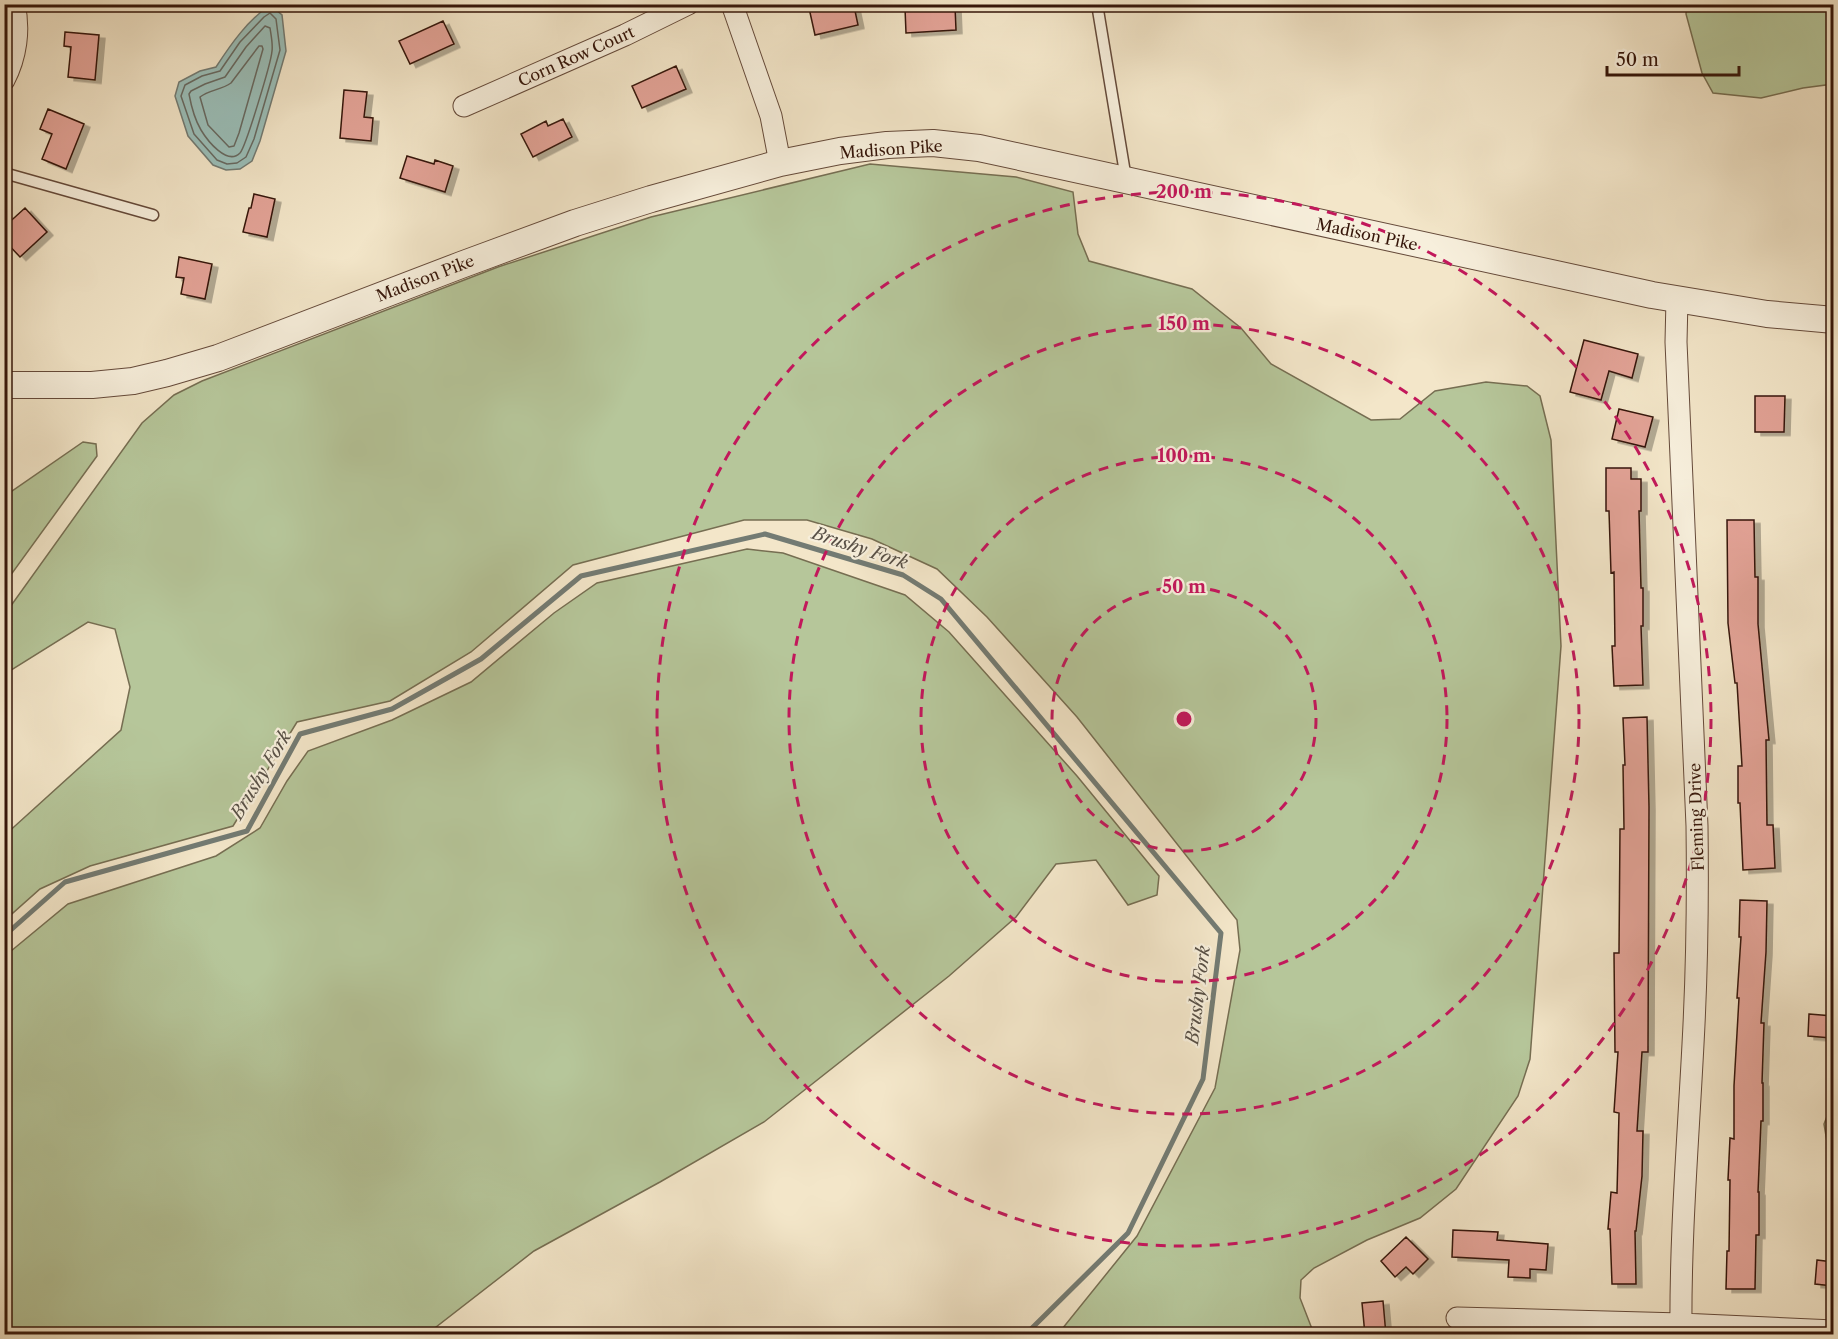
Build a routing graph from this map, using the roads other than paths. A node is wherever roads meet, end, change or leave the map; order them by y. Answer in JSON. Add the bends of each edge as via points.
{"nodes":[{"id":1,"x":14,"y":4,"type":"edge"},
{"id":2,"x":688,"y":4,"type":"edge"},
{"id":3,"x":732,"y":4,"type":"edge"},
{"id":4,"x":1097,"y":4,"type":"edge"},
{"id":5,"x":4,"y":80,"type":"edge"},
{"id":6,"x":464,"y":106,"type":"dead end"},
{"id":7,"x":780,"y":163,"type":"junction"},
{"id":8,"x":4,"y":173,"type":"edge"},
{"id":9,"x":1126,"y":180,"type":"junction"},
{"id":10,"x":153,"y":215,"type":"dead end"},
{"id":11,"x":1677,"y":298,"type":"junction"},
{"id":12,"x":1833,"y":320,"type":"edge"},
{"id":13,"x":4,"y":385,"type":"edge"},
{"id":14,"x":1457,"y":1318,"type":"dead end"},
{"id":15,"x":1681,"y":1329,"type":"edge"},
{"id":16,"x":1833,"y":1331,"type":"edge"}],
"edges":[{"from":1,"to":5,"type":"street","via":[[16,38],[12,64]]},
{"from":2,"to":6,"type":"street","name":"Corn Row Court"},
{"from":3,"to":7,"type":"street","via":[[771,116]]},
{"from":4,"to":9,"type":"lane"},
{"from":7,"to":9,"type":"street","name":"Madison Pike","via":[[840,151],[933,143],[979,148]]},
{"from":7,"to":13,"type":"street","name":"Madison Pike","via":[[575,223],[177,370],[134,381],[92,385]]},
{"from":8,"to":10,"type":"lane"},
{"from":9,"to":11,"type":"street","name":"Madison Pike"},
{"from":11,"to":12,"type":"street","name":"Madison Pike","via":[[1767,314]]},
{"from":11,"to":15,"type":"street","name":"Fleming Drive","via":[[1698,906]]},
{"from":14,"to":15,"type":"street"},
{"from":15,"to":16,"type":"street"}]}
